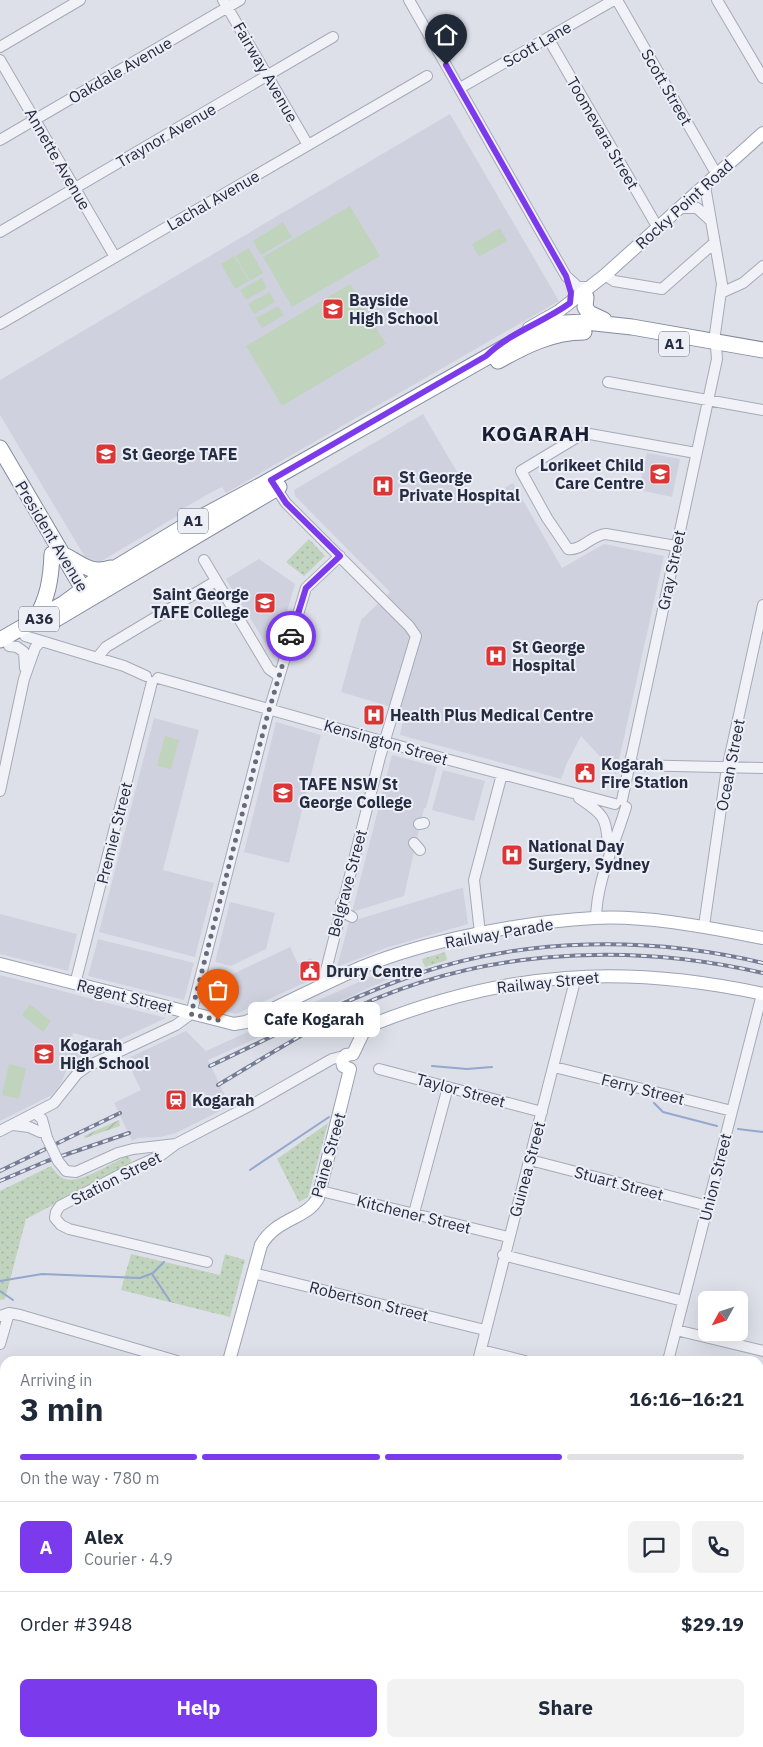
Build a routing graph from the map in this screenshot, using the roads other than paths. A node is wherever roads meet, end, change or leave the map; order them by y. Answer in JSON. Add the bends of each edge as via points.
{"nodes":[{"id":1,"x":80,"y":0,"type":"edge"},
{"id":2,"x":240,"y":0,"type":"edge"},
{"id":3,"x":409,"y":0,"type":"edge"},
{"id":4,"x":616,"y":0,"type":"edge"},
{"id":5,"x":717,"y":0,"type":"edge"},
{"id":6,"x":226,"y":4,"type":"edge"},
{"id":7,"x":333,"y":37,"type":"dead end"},
{"id":8,"x":548,"y":38,"type":"junction"},
{"id":9,"x":0,"y":47,"type":"edge"},
{"id":10,"x":0,"y":60,"type":"edge"},
{"id":11,"x":267,"y":76,"type":"junction"},
{"id":12,"x":427,"y":76,"type":"dead end"},
{"id":13,"x":763,"y":78,"type":"edge"},
{"id":14,"x":460,"y":88,"type":"junction"},
{"id":15,"x":35,"y":120,"type":"junction"},
{"id":16,"x":763,"y":133,"type":"edge"},
{"id":17,"x":0,"y":140,"type":"edge"},
{"id":18,"x":308,"y":145,"type":"junction"},
{"id":19,"x":717,"y":175,"type":"junction"},
{"id":20,"x":705,"y":186,"type":"junction"},
{"id":21,"x":75,"y":188,"type":"junction"},
{"id":22,"x":681,"y":208,"type":"junction"},
{"id":23,"x":710,"y":220,"type":"junction"},
{"id":24,"x":658,"y":228,"type":"junction"},
{"id":25,"x":0,"y":232,"type":"edge"},
{"id":26,"x":714,"y":243,"type":"junction"},
{"id":27,"x":115,"y":257,"type":"junction"},
{"id":28,"x":763,"y":266,"type":"edge"},
{"id":29,"x":605,"y":275,"type":"junction"},
{"id":30,"x":566,"y":276,"type":"junction"},
{"id":31,"x":588,"y":292,"type":"junction"},
{"id":32,"x":723,"y":292,"type":"junction"},
{"id":33,"x":570,"y":303,"type":"junction"},
{"id":34,"x":564,"y":323,"type":"junction"},
{"id":35,"x":0,"y":324,"type":"edge"},
{"id":36,"x":632,"y":327,"type":"junction"},
{"id":37,"x":551,"y":337,"type":"junction"},
{"id":38,"x":716,"y":346,"type":"junction"},
{"id":39,"x":763,"y":350,"type":"edge"},
{"id":40,"x":486,"y":356,"type":"junction"},
{"id":41,"x":763,"y":359,"type":"edge"},
{"id":42,"x":608,"y":382,"type":"dead end"},
{"id":43,"x":707,"y":400,"type":"junction"},
{"id":44,"x":763,"y":410,"type":"edge"},
{"id":45,"x":0,"y":448,"type":"edge"},
{"id":46,"x":696,"y":452,"type":"junction"},
{"id":47,"x":0,"y":464,"type":"edge"},
{"id":48,"x":273,"y":484,"type":"junction"},
{"id":49,"x":676,"y":546,"type":"junction"},
{"id":50,"x":59,"y":554,"type":"junction"},
{"id":51,"x":340,"y":556,"type":"junction"},
{"id":52,"x":204,"y":560,"type":"dead end"},
{"id":53,"x":116,"y":567,"type":"junction"},
{"id":54,"x":216,"y":581,"type":"junction"},
{"id":55,"x":82,"y":596,"type":"junction"},
{"id":56,"x":763,"y":605,"type":"edge"},
{"id":57,"x":34,"y":622,"type":"junction"},
{"id":58,"x":33,"y":639,"type":"junction"},
{"id":59,"x":3,"y":646,"type":"edge"},
{"id":60,"x":97,"y":658,"type":"junction"},
{"id":61,"x":279,"y":676,"type":"junction"},
{"id":62,"x":151,"y":677,"type":"junction"},
{"id":63,"x":24,"y":679,"type":"junction"},
{"id":64,"x":269,"y":708,"type":"junction"},
{"id":65,"x":385,"y":742,"type":"junction"},
{"id":66,"x":630,"y":765,"type":"junction"},
{"id":67,"x":729,"y":767,"type":"junction"},
{"id":68,"x":763,"y":768,"type":"edge"},
{"id":69,"x":502,"y":774,"type":"junction"},
{"id":70,"x":0,"y":792,"type":"edge"},
{"id":71,"x":571,"y":793,"type":"junction"},
{"id":72,"x":620,"y":805,"type":"junction"},
{"id":73,"x":608,"y":847,"type":"junction"},
{"id":74,"x":605,"y":866,"type":"junction"},
{"id":75,"x":341,"y":903,"type":"junction"},
{"id":76,"x":352,"y":917,"type":"dead end"},
{"id":77,"x":596,"y":918,"type":"junction"},
{"id":78,"x":704,"y":926,"type":"junction"},
{"id":79,"x":480,"y":933,"type":"junction"},
{"id":80,"x":763,"y":938,"type":"edge"},
{"id":81,"x":0,"y":964,"type":"edge"},
{"id":82,"x":576,"y":977,"type":"junction"},
{"id":83,"x":75,"y":984,"type":"junction"},
{"id":84,"x":322,"y":986,"type":"junction"},
{"id":85,"x":763,"y":994,"type":"edge"},
{"id":86,"x":191,"y":1014,"type":"junction"},
{"id":87,"x":249,"y":1021,"type":"joint"},
{"id":88,"x":348,"y":1061,"type":"junction"},
{"id":89,"x":554,"y":1066,"type":"junction"},
{"id":90,"x":379,"y":1069,"type":"dead end"},
{"id":91,"x":448,"y":1087,"type":"junction"},
{"id":92,"x":732,"y":1111,"type":"junction"},
{"id":93,"x":542,"y":1112,"type":"junction"},
{"id":94,"x":36,"y":1114,"type":"junction"},
{"id":95,"x":12,"y":1125,"type":"junction"},
{"id":96,"x":0,"y":1131,"type":"edge"},
{"id":97,"x":43,"y":1135,"type":"junction"},
{"id":98,"x":176,"y":1144,"type":"junction"},
{"id":99,"x":146,"y":1147,"type":"junction"},
{"id":100,"x":133,"y":1150,"type":"junction"},
{"id":101,"x":530,"y":1160,"type":"junction"},
{"id":102,"x":147,"y":1162,"type":"junction"},
{"id":103,"x":135,"y":1167,"type":"junction"},
{"id":104,"x":321,"y":1191,"type":"junction"},
{"id":105,"x":708,"y":1206,"type":"junction"},
{"id":106,"x":414,"y":1212,"type":"junction"},
{"id":107,"x":508,"y":1237,"type":"junction"},
{"id":108,"x":503,"y":1255,"type":"junction"},
{"id":109,"x":207,"y":1262,"type":"dead end"},
{"id":110,"x":253,"y":1272,"type":"junction"},
{"id":111,"x":683,"y":1301,"type":"junction"},
{"id":112,"x":5,"y":1315,"type":"edge"},
{"id":113,"x":485,"y":1330,"type":"junction"},
{"id":114,"x":676,"y":1330,"type":"junction"},
{"id":115,"x":0,"y":1344,"type":"edge"},
{"id":116,"x":481,"y":1350,"type":"junction"},
{"id":117,"x":763,"y":1351,"type":"edge"},
{"id":118,"x":158,"y":1356,"type":"edge"},
{"id":119,"x":230,"y":1356,"type":"edge"},
{"id":120,"x":479,"y":1356,"type":"edge"},
{"id":121,"x":505,"y":1356,"type":"edge"},
{"id":122,"x":669,"y":1356,"type":"edge"}],
"edges":[{"from":1,"to":9,"type":"street"},
{"from":2,"to":6,"type":"street","name":"Oakdale Avenue"},
{"from":3,"to":14,"type":"street"},
{"from":4,"to":8,"type":"street","name":"Scott Lane"},
{"from":4,"to":19,"type":"street","name":"Scott Street"},
{"from":5,"to":13,"type":"street"},
{"from":6,"to":11,"type":"street","name":"Fairway Avenue"},
{"from":6,"to":15,"type":"street","name":"Oakdale Avenue"},
{"from":7,"to":11,"type":"street","name":"Traynor Avenue"},
{"from":8,"to":14,"type":"street","name":"Scott Lane"},
{"from":8,"to":24,"type":"street","name":"Toomevara Street"},
{"from":10,"to":15,"type":"street","name":"Annette Avenue"},
{"from":11,"to":18,"type":"street","name":"Fairway Avenue"},
{"from":11,"to":21,"type":"street","name":"Traynor Avenue"},
{"from":12,"to":18,"type":"street","name":"Lachal Avenue"},
{"from":14,"to":30,"type":"street"},
{"from":15,"to":17,"type":"street","name":"Oakdale Avenue"},
{"from":15,"to":21,"type":"street","name":"Annette Avenue"},
{"from":16,"to":19,"type":"main road","name":"Rocky Point Road"},
{"from":18,"to":27,"type":"street","name":"Lachal Avenue"},
{"from":19,"to":20,"type":"main road","name":"Rocky Point Road"},
{"from":20,"to":22,"type":"main road","name":"Rocky Point Road"},
{"from":20,"to":23,"type":"street","name":"Gray Street"},
{"from":21,"to":25,"type":"street","name":"Traynor Avenue"},
{"from":21,"to":27,"type":"street","name":"Annette Avenue"},
{"from":22,"to":23,"type":"street","via":[[697,208]]},
{"from":22,"to":24,"type":"main road","name":"Rocky Point Road"},
{"from":23,"to":26,"type":"street","name":"Gray Street"},
{"from":24,"to":29,"type":"main road","name":"Rocky Point Road"},
{"from":26,"to":29,"type":"street","via":[[662,289],[614,281]]},
{"from":26,"to":32,"type":"street","name":"Gray Street"},
{"from":27,"to":35,"type":"street","name":"Lachal Avenue"},
{"from":28,"to":32,"type":"street","via":[[744,283]]},
{"from":29,"to":31,"type":"main road","name":"Rocky Point Road"},
{"from":30,"to":31,"type":"street"},
{"from":30,"to":33,"type":"street"},
{"from":31,"to":33,"type":"main road","name":"Rocky Point Road"},
{"from":31,"to":34,"type":"main road","name":"Rocky Point Road"},
{"from":31,"to":36,"type":"highway","via":[[585,306],[592,316]]},
{"from":32,"to":38,"type":"street","name":"Gray Street"},
{"from":33,"to":40,"type":"main road","name":"Rocky Point Road","via":[[496,346]]},
{"from":34,"to":36,"type":"highway","number":"A1"},
{"from":34,"to":37,"type":"main road","name":"Rocky Point Road"},
{"from":34,"to":40,"type":"highway","number":"A1","via":[[533,331]]},
{"from":36,"to":38,"type":"highway","number":"A1"},
{"from":37,"to":38,"type":"highway","number":"A1","via":[[571,332],[593,332]]},
{"from":37,"to":48,"type":"highway","number":"A1","via":[[506,357]]},
{"from":38,"to":39,"type":"highway","number":"A1"},
{"from":38,"to":41,"type":"highway","number":"A1"},
{"from":38,"to":43,"type":"street","name":"Gray Street","via":[[716,362]]},
{"from":40,"to":48,"type":"highway","number":"A1"},
{"from":42,"to":43,"type":"street"},
{"from":43,"to":44,"type":"street"},
{"from":43,"to":46,"type":"street","name":"Gray Street"},
{"from":45,"to":50,"type":"highway","name":"President Avenue","number":"A1"},
{"from":46,"to":49,"type":"street","name":"Gray Street"},
{"from":46,"to":49,"type":"street","via":[[584,433],[523,469],[521,475],[572,549],[606,534]]},
{"from":47,"to":50,"type":"highway","name":"President Avenue","number":"A1"},
{"from":48,"to":51,"type":"street","via":[[286,503]]},
{"from":48,"to":53,"type":"highway","number":"A1","via":[[200,517]]},
{"from":48,"to":55,"type":"highway","number":"A1"},
{"from":49,"to":66,"type":"street","name":"Gray Street"},
{"from":50,"to":53,"type":"highway","number":"A1","via":[[93,571]]},
{"from":50,"to":55,"type":"highway","name":"President Avenue","number":"A1"},
{"from":50,"to":57,"type":"highway","via":[[44,604]]},
{"from":51,"to":61,"type":"street","via":[[306,588]]},
{"from":51,"to":65,"type":"street","name":"Belgrave Street","via":[[410,626],[416,636]]},
{"from":52,"to":54,"type":"street"},
{"from":53,"to":55,"type":"highway","number":"A1"},
{"from":54,"to":60,"type":"street","via":[[106,647]]},
{"from":54,"to":61,"type":"street","via":[[269,669]]},
{"from":55,"to":57,"type":"highway","number":"A36"},
{"from":55,"to":58,"type":"highway","number":"A36"},
{"from":56,"to":67,"type":"street","name":"Ocean Street"},
{"from":57,"to":59,"type":"highway","number":"A36"},
{"from":58,"to":59,"type":"highway","number":"A36"},
{"from":58,"to":60,"type":"street","name":"Kensington Street"},
{"from":58,"to":63,"type":"street","via":[[35,648]]},
{"from":59,"to":63,"type":"street","via":[[24,652]]},
{"from":60,"to":62,"type":"street","name":"Kensington Street"},
{"from":61,"to":64,"type":"street"},
{"from":62,"to":64,"type":"street","name":"Kensington Street"},
{"from":62,"to":83,"type":"street","name":"Premier Street"},
{"from":63,"to":70,"type":"street"},
{"from":64,"to":65,"type":"street","name":"Kensington Street"},
{"from":64,"to":86,"type":"street"},
{"from":65,"to":69,"type":"street","name":"Kensington Street"},
{"from":65,"to":75,"type":"street","name":"Belgrave Street"},
{"from":66,"to":67,"type":"street"},
{"from":66,"to":72,"type":"street","name":"Gray Street"},
{"from":67,"to":68,"type":"street"},
{"from":67,"to":78,"type":"street","name":"Ocean Street"},
{"from":69,"to":71,"type":"street","name":"Kensington Street"},
{"from":69,"to":79,"type":"street","via":[[474,880]]},
{"from":71,"to":72,"type":"street","name":"Kensington Street"},
{"from":71,"to":73,"type":"street","via":[[604,817]]},
{"from":72,"to":73,"type":"street","name":"Gray Street"},
{"from":72,"to":74,"type":"street","name":"Gray Street"},
{"from":73,"to":74,"type":"street","name":"Gray Street"},
{"from":74,"to":77,"type":"street","name":"Gray Street","via":[[596,900]]},
{"from":75,"to":76,"type":"street","via":[[345,913]]},
{"from":75,"to":84,"type":"street","name":"Belgrave Street"},
{"from":77,"to":78,"type":"main road","name":"Railway Parade"},
{"from":77,"to":79,"type":"main road","name":"Railway Parade"},
{"from":78,"to":80,"type":"main road","name":"Railway Parade"},
{"from":79,"to":84,"type":"main road","name":"Railway Parade","via":[[376,962]]},
{"from":81,"to":83,"type":"main road","name":"Regent Street"},
{"from":82,"to":85,"type":"main road","name":"Railway Street","via":[[623,975],[677,979]]},
{"from":82,"to":88,"type":"main road","name":"Railway Street","via":[[484,989],[424,1006],[369,1027]]},
{"from":82,"to":89,"type":"street","name":"Guinea Street"},
{"from":83,"to":86,"type":"main road","name":"Regent Street"},
{"from":84,"to":87,"type":"main road","name":"Railway Parade"},
{"from":85,"to":92,"type":"street","name":"Union Street"},
{"from":86,"to":87,"type":"main road","name":"Regent Street","via":[[234,1024]]},
{"from":86,"to":94,"type":"street","via":[[176,1025],[84,1069],[60,1099]]},
{"from":88,"to":98,"type":"street","name":"Station Street","via":[[332,1059]]},
{"from":88,"to":104,"type":"main road","name":"Paine Street"},
{"from":89,"to":92,"type":"street","name":"Ferry Street"},
{"from":89,"to":93,"type":"street","name":"Guinea Street"},
{"from":90,"to":91,"type":"street","name":"Taylor Street"},
{"from":91,"to":93,"type":"street","name":"Taylor Street"},
{"from":91,"to":106,"type":"street"},
{"from":92,"to":105,"type":"street","name":"Union Street"},
{"from":93,"to":101,"type":"street","name":"Guinea Street"},
{"from":94,"to":95,"type":"street"},
{"from":94,"to":97,"type":"street","name":"Station Street","via":[[46,1130]]},
{"from":95,"to":96,"type":"street"},
{"from":95,"to":97,"type":"street","via":[[29,1126]]},
{"from":97,"to":100,"type":"street","name":"Station Street","bridge":true,"via":[[66,1171],[76,1172],[118,1153]]},
{"from":98,"to":99,"type":"street","name":"Station Street"},
{"from":98,"to":102,"type":"street","name":"Station Street"},
{"from":99,"to":100,"type":"street","name":"Station Street"},
{"from":99,"to":102,"type":"street"},
{"from":100,"to":103,"type":"street"},
{"from":101,"to":105,"type":"street","name":"Stuart Street"},
{"from":101,"to":107,"type":"street","name":"Guinea Street"},
{"from":102,"to":103,"type":"street","name":"Station Street"},
{"from":103,"to":109,"type":"street","name":"Station Street","via":[[60,1206],[56,1212],[57,1221],[69,1229]]},
{"from":104,"to":106,"type":"street","name":"Kitchener Street"},
{"from":104,"to":110,"type":"main road","name":"Paine Street","via":[[313,1205],[268,1234]]},
{"from":105,"to":111,"type":"street","name":"Union Street"},
{"from":106,"to":107,"type":"street","name":"Kitchener Street"},
{"from":107,"to":108,"type":"street","name":"Guinea Street"},
{"from":108,"to":111,"type":"street"},
{"from":108,"to":113,"type":"street","name":"Guinea Street"},
{"from":110,"to":113,"type":"street","name":"Robertson Street"},
{"from":110,"to":119,"type":"main road","name":"Paine Street"},
{"from":111,"to":114,"type":"street","name":"Union Street"},
{"from":112,"to":115,"type":"street"},
{"from":112,"to":118,"type":"street"},
{"from":113,"to":116,"type":"street","name":"Guinea Street"},
{"from":114,"to":117,"type":"street"},
{"from":114,"to":122,"type":"street","name":"Union Street"},
{"from":116,"to":120,"type":"street","name":"Guinea Street"},
{"from":116,"to":121,"type":"street"}]}
